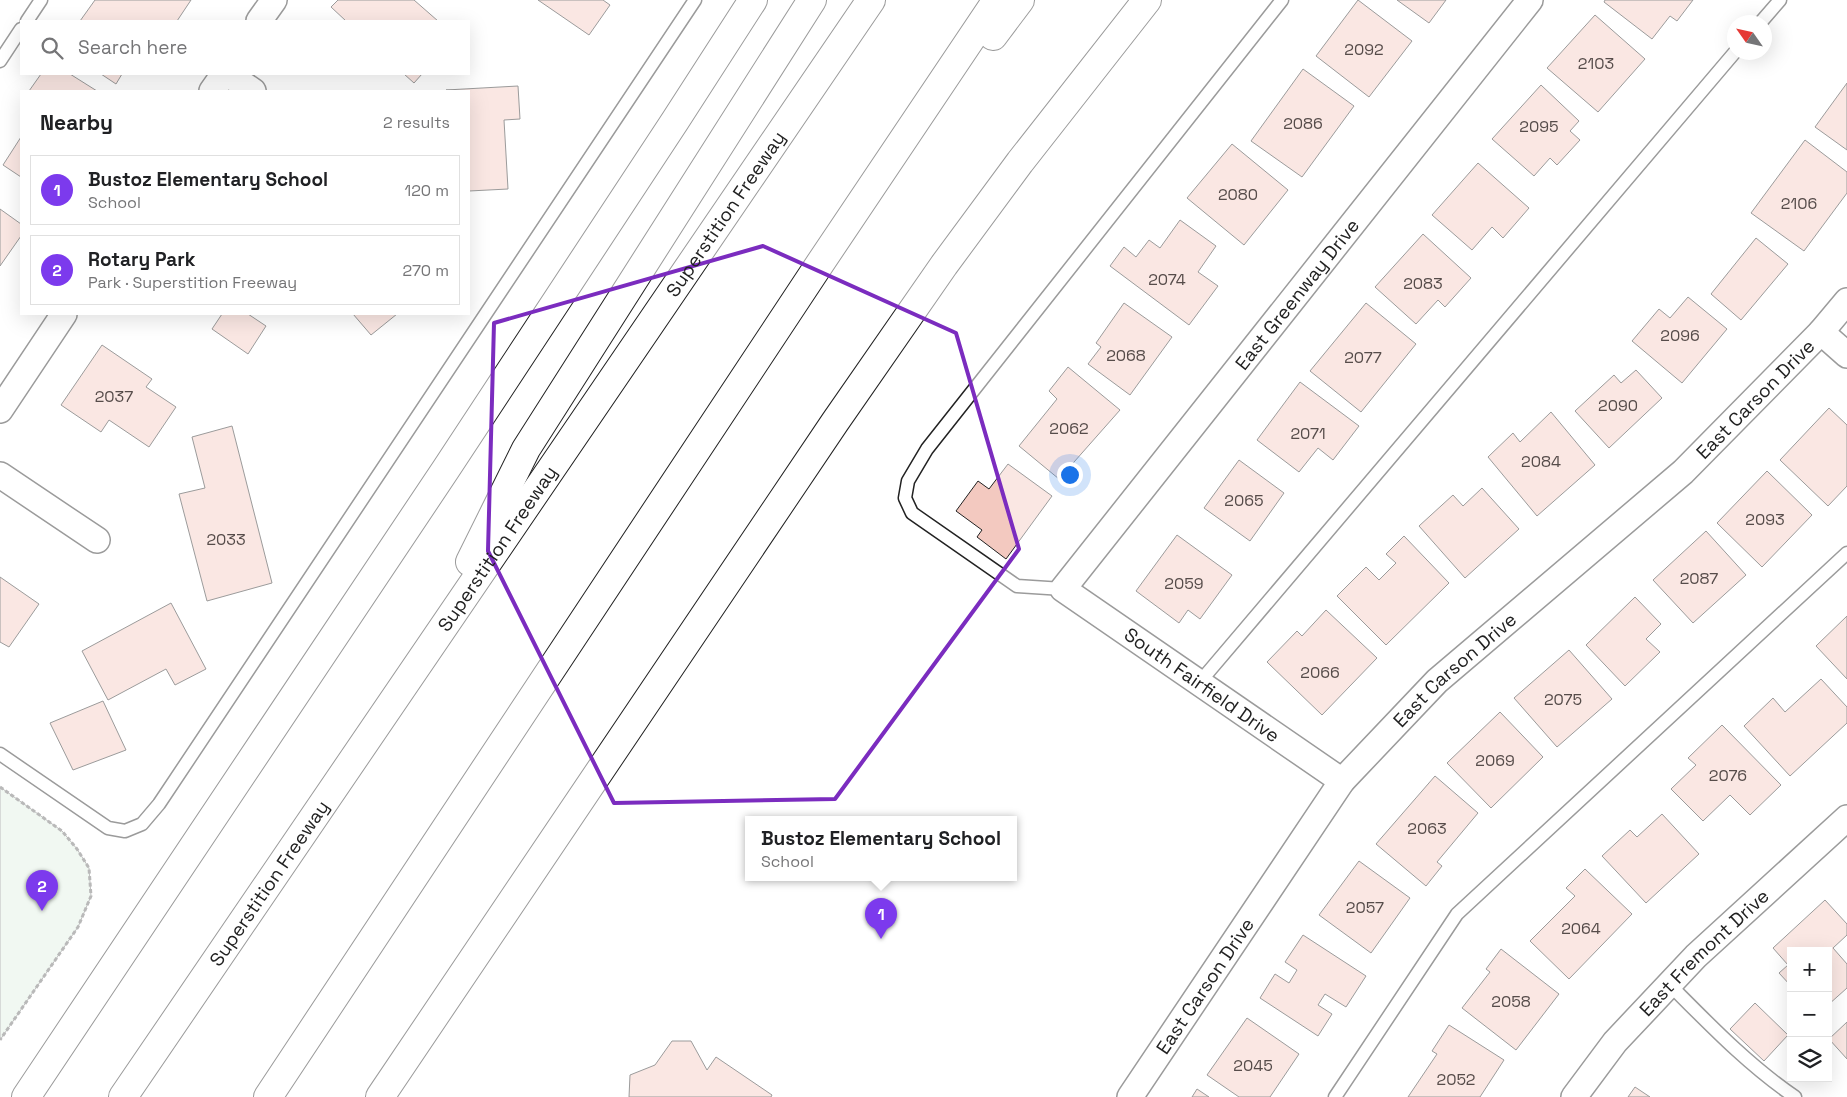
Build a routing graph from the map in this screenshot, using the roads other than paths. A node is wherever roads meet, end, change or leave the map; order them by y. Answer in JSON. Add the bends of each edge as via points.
{"nodes":[{"id":1,"x":41,"y":0,"type":"edge"},
{"id":2,"x":274,"y":0,"type":"edge"},
{"id":3,"x":695,"y":0,"type":"edge"},
{"id":4,"x":753,"y":0,"type":"edge"},
{"id":5,"x":812,"y":0,"type":"edge"},
{"id":6,"x":871,"y":0,"type":"edge"},
{"id":7,"x":996,"y":0,"type":"edge"},
{"id":8,"x":1020,"y":0,"type":"edge"},
{"id":9,"x":1147,"y":0,"type":"edge"},
{"id":10,"x":1282,"y":0,"type":"edge"},
{"id":11,"x":1530,"y":0,"type":"edge"},
{"id":12,"x":1780,"y":0,"type":"edge"},
{"id":13,"x":1767,"y":15,"type":"edge"},
{"id":14,"x":27,"y":20,"type":"edge"},
{"id":15,"x":260,"y":20,"type":"edge"},
{"id":16,"x":20,"y":31,"type":"edge"},
{"id":17,"x":1728,"y":60,"type":"edge"},
{"id":18,"x":0,"y":61,"type":"edge"},
{"id":19,"x":223,"y":75,"type":"edge"},
{"id":20,"x":229,"y":75,"type":"edge"},
{"id":21,"x":213,"y":90,"type":"edge"},
{"id":22,"x":252,"y":90,"type":"edge"},
{"id":23,"x":821,"y":262,"type":"junction"},
{"id":24,"x":1847,"y":301,"type":"edge"},
{"id":25,"x":63,"y":315,"type":"edge"},
{"id":26,"x":1821,"y":332,"type":"junction"},
{"id":27,"x":1847,"y":355,"type":"edge"},
{"id":28,"x":0,"y":410,"type":"edge"},
{"id":29,"x":0,"y":475,"type":"edge"},
{"id":30,"x":97,"y":540,"type":"dead end"},
{"id":31,"x":1847,"y":553,"type":"edge"},
{"id":32,"x":1063,"y":589,"type":"junction"},
{"id":33,"x":422,"y":657,"type":"junction"},
{"id":34,"x":1199,"y":682,"type":"junction"},
{"id":35,"x":0,"y":754,"type":"edge"},
{"id":36,"x":1342,"y":781,"type":"junction"},
{"id":37,"x":1847,"y":819,"type":"edge"},
{"id":38,"x":1669,"y":984,"type":"junction"},
{"id":39,"x":26,"y":1097,"type":"edge"},
{"id":40,"x":123,"y":1097,"type":"edge"},
{"id":41,"x":268,"y":1097,"type":"edge"},
{"id":42,"x":380,"y":1097,"type":"edge"},
{"id":43,"x":1130,"y":1097,"type":"edge"},
{"id":44,"x":1335,"y":1097,"type":"edge"},
{"id":45,"x":1574,"y":1097,"type":"edge"},
{"id":46,"x":1795,"y":1097,"type":"edge"}],
"edges":[{"from":1,"to":14,"type":"lane"},
{"from":2,"to":15,"type":"street"},
{"from":3,"to":35,"type":"lane","via":[[159,804],[142,824],[125,831],[108,828]]},
{"from":4,"to":39,"type":"highway","via":[[446,469]]},
{"from":5,"to":33,"type":"highway","via":[[526,449]]},
{"from":6,"to":33,"type":"highway","name":"Superstition Freeway"},
{"from":7,"to":23,"type":"highway"},
{"from":8,"to":23,"type":"highway"},
{"from":9,"to":42,"type":"highway","via":[[1020,162],[835,422]]},
{"from":10,"to":32,"type":"lane","via":[[927,449],[908,480],[905,498],[912,513],[1017,586]]},
{"from":11,"to":32,"type":"street","name":"East Greenway Drive"},
{"from":12,"to":13,"type":"lane"},
{"from":16,"to":18,"type":"lane"},
{"from":17,"to":34,"type":"lane"},
{"from":19,"to":21,"type":"street"},
{"from":20,"to":22,"type":"street"},
{"from":23,"to":41,"type":"highway"},
{"from":24,"to":26,"type":"street","name":"East Carson Drive"},
{"from":25,"to":28,"type":"street"},
{"from":26,"to":27,"type":"street"},
{"from":26,"to":36,"type":"street","name":"East Carson Drive","via":[[1682,472],[1437,681]]},
{"from":29,"to":30,"type":"street"},
{"from":31,"to":44,"type":"lane","via":[[1457,914]]},
{"from":32,"to":34,"type":"street","name":"South Fairfield Drive"},
{"from":33,"to":40,"type":"highway","name":"Superstition Freeway"},
{"from":34,"to":36,"type":"street","name":"South Fairfield Drive"},
{"from":36,"to":43,"type":"street","name":"East Carson Drive"},
{"from":37,"to":38,"type":"street","name":"East Fremont Drive"},
{"from":38,"to":45,"type":"street","name":"East Fremont Drive","via":[[1615,1042]]},
{"from":38,"to":46,"type":"lane","via":[[1733,1048]]}]}
